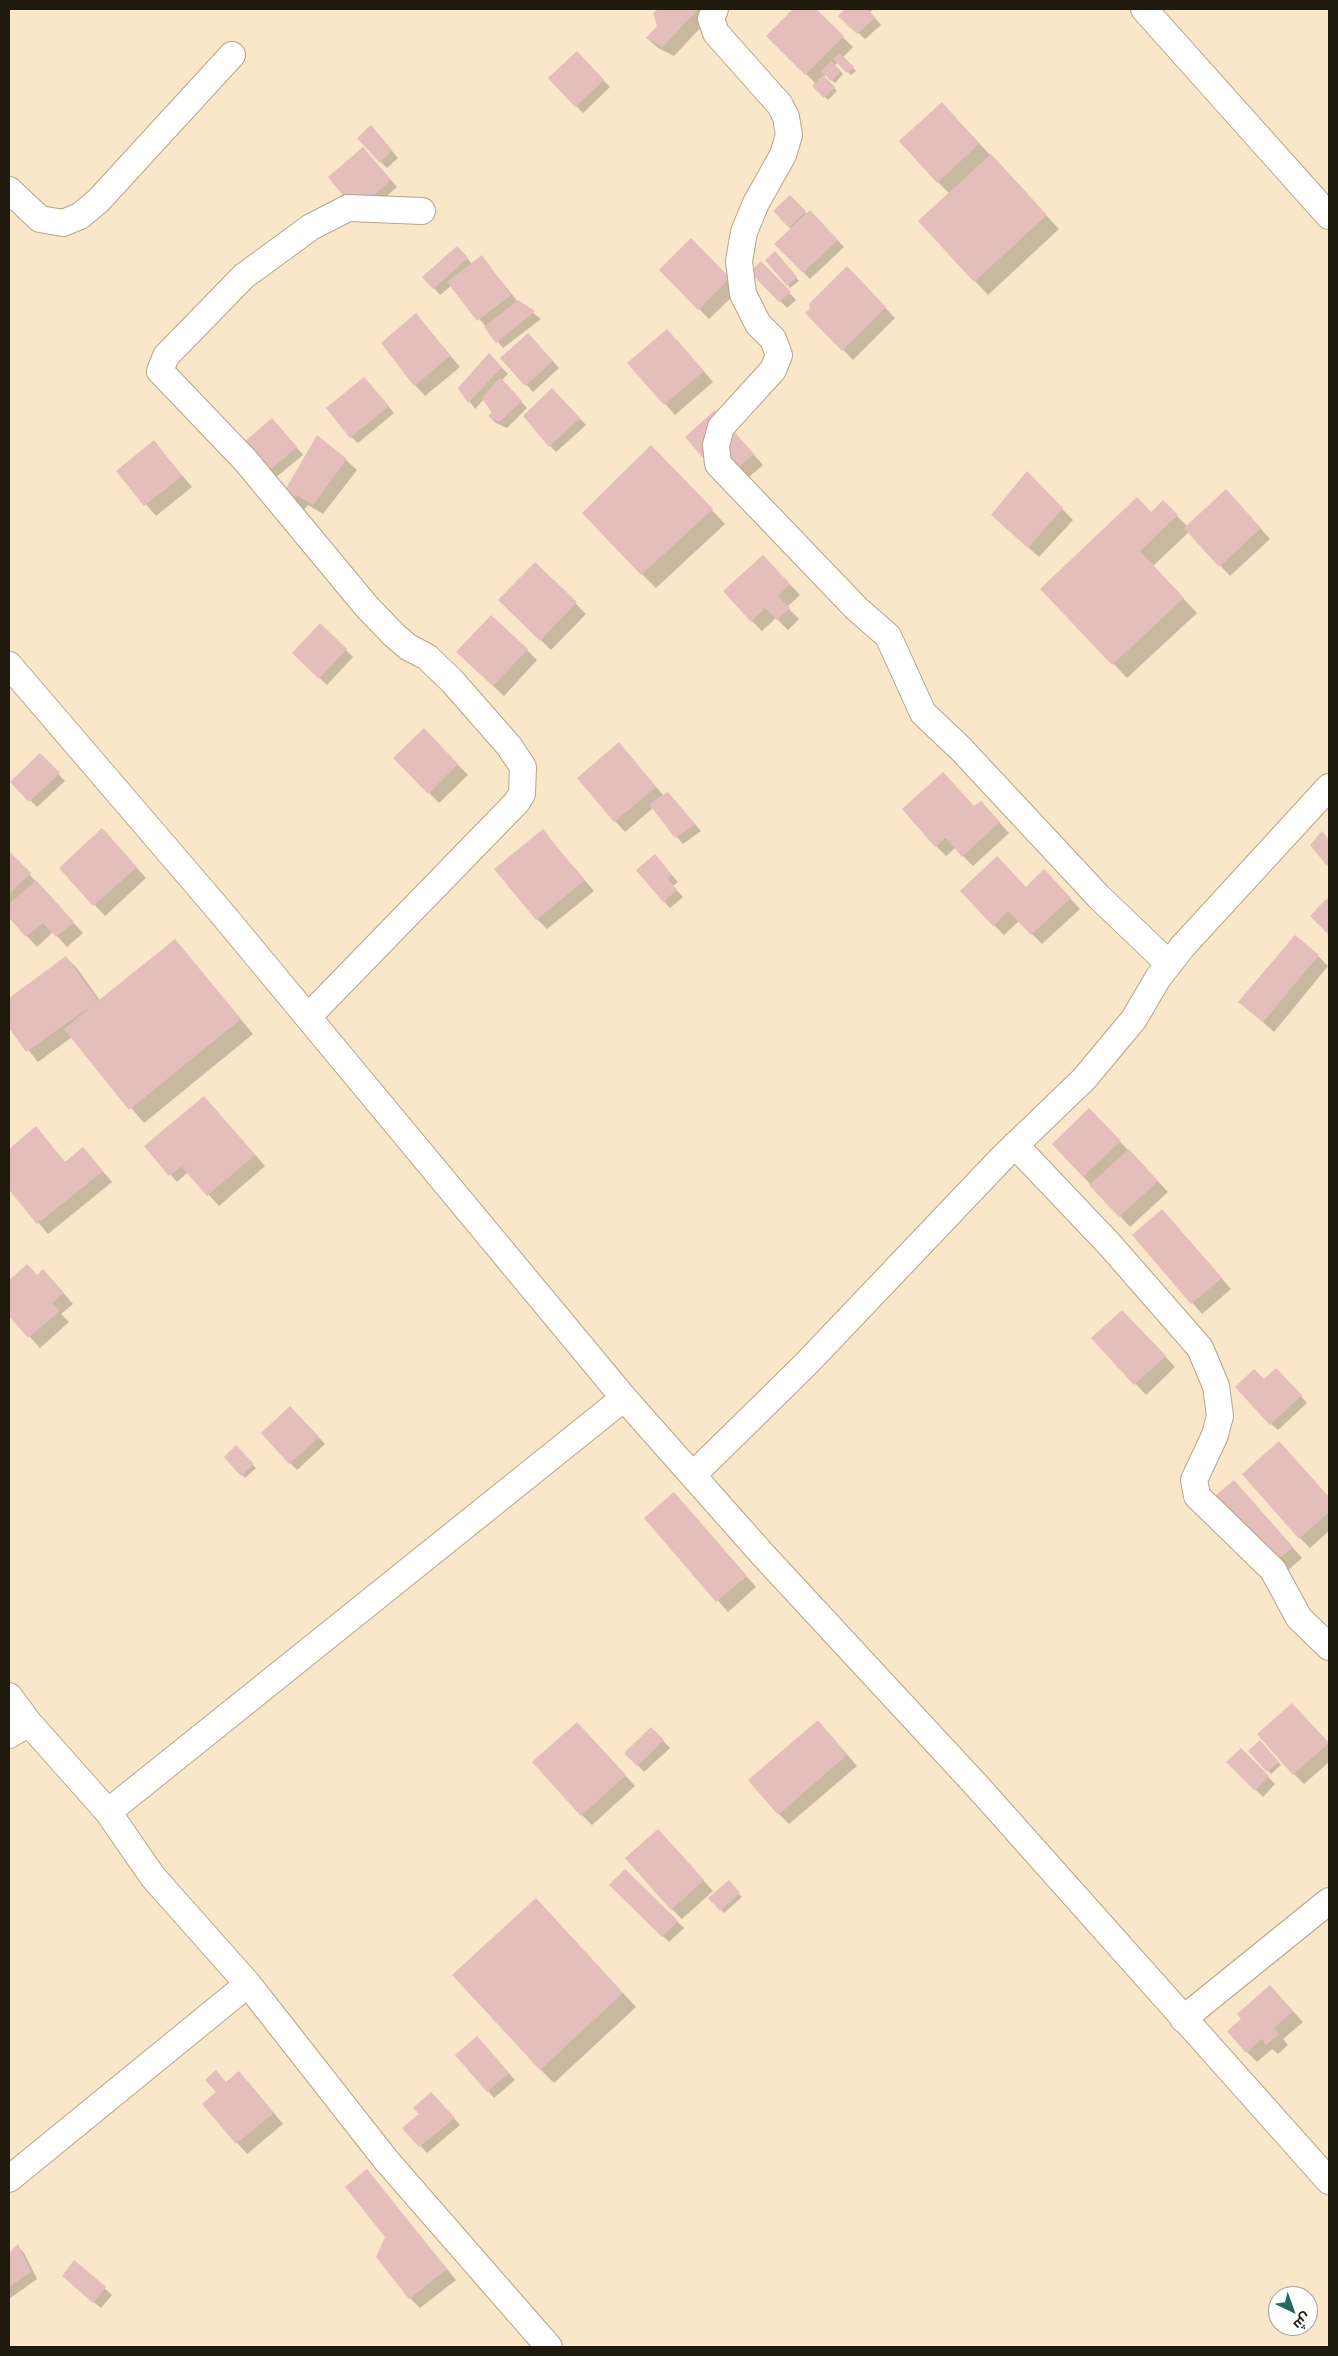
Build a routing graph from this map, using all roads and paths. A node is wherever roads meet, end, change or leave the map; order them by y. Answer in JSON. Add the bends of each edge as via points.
{"nodes":[{"id":1,"x":715,"y":9,"type":"edge"},
{"id":2,"x":1144,"y":9,"type":"edge"},
{"id":3,"x":232,"y":54,"type":"dead end"},
{"id":4,"x":9,"y":190,"type":"edge"},
{"id":5,"x":422,"y":211,"type":"dead end"},
{"id":6,"x":1329,"y":216,"type":"edge"},
{"id":7,"x":9,"y":665,"type":"edge"},
{"id":8,"x":1329,"y":787,"type":"edge"},
{"id":9,"x":1169,"y":964,"type":"junction"},
{"id":10,"x":308,"y":1017,"type":"junction"},
{"id":11,"x":1016,"y":1145,"type":"junction"},
{"id":12,"x":624,"y":1398,"type":"junction"},
{"id":13,"x":693,"y":1475,"type":"junction"},
{"id":14,"x":1329,"y":1647,"type":"edge"},
{"id":15,"x":9,"y":1696,"type":"edge"},
{"id":16,"x":19,"y":1729,"type":"edge"},
{"id":17,"x":108,"y":1812,"type":"junction"},
{"id":18,"x":1329,"y":1901,"type":"edge"},
{"id":19,"x":248,"y":1984,"type":"junction"},
{"id":20,"x":1183,"y":2019,"type":"junction"},
{"id":21,"x":9,"y":2179,"type":"edge"},
{"id":22,"x":1329,"y":2181,"type":"edge"},
{"id":23,"x":549,"y":2347,"type":"edge"}],
"edges":[{"from":1,"to":9,"type":"street","via":[[711,19],[716,33],[780,105],[789,135],[783,155],[744,232],[739,261],[743,294],[758,324],[773,339],[779,356],[773,370],[720,427],[716,445],[718,464],[857,609],[888,636],[923,712],[1099,897]]},
{"from":2,"to":6,"type":"street"},
{"from":3,"to":4,"type":"street","via":[[98,201],[80,216],[63,223],[40,219]]},
{"from":5,"to":10,"type":"street","via":[[348,208],[311,228],[244,276],[166,356],[160,371],[246,461],[367,607],[394,635],[427,657],[452,681],[509,746],[523,767],[522,794],[518,802]]},
{"from":7,"to":10,"type":"street"},
{"from":8,"to":9,"type":"street"},
{"from":9,"to":11,"type":"street","via":[[1134,1020],[1084,1079]]},
{"from":10,"to":12,"type":"street"},
{"from":11,"to":13,"type":"street","via":[[806,1364]]},
{"from":11,"to":14,"type":"street","via":[[1200,1348],[1216,1386],[1220,1416],[1216,1435],[1194,1480],[1197,1496],[1273,1570],[1299,1618]]},
{"from":12,"to":13,"type":"street"},
{"from":12,"to":17,"type":"street"},
{"from":13,"to":20,"type":"street","via":[[978,1787]]},
{"from":15,"to":16,"type":"street"},
{"from":16,"to":17,"type":"street"},
{"from":17,"to":19,"type":"street","via":[[153,1877]]},
{"from":18,"to":20,"type":"street"},
{"from":19,"to":21,"type":"street"},
{"from":19,"to":23,"type":"street","via":[[386,2160]]},
{"from":20,"to":22,"type":"street"}]}
